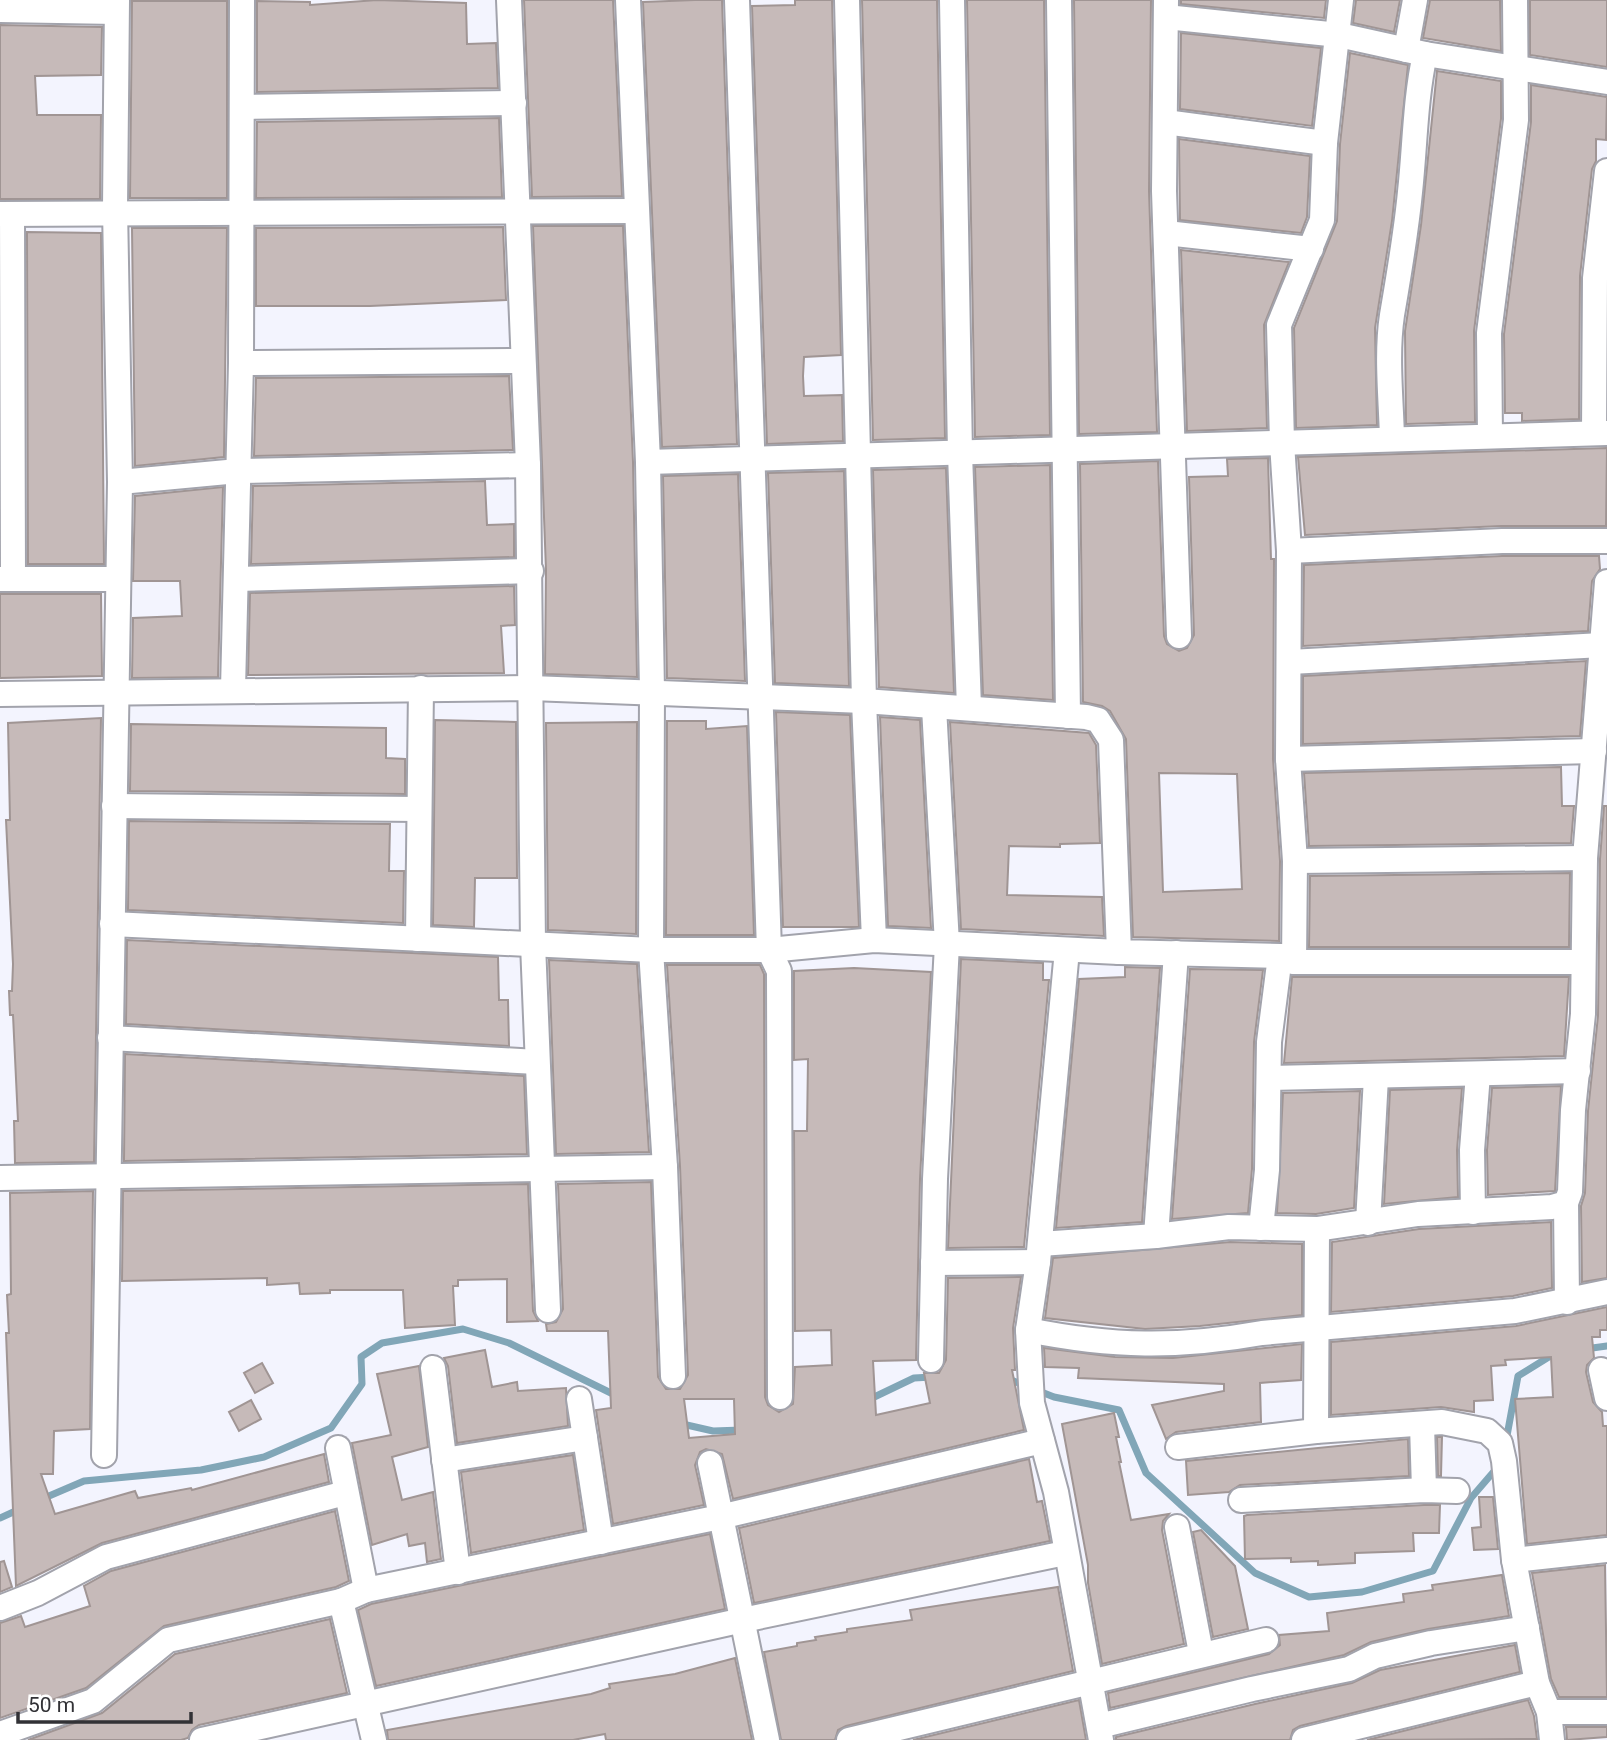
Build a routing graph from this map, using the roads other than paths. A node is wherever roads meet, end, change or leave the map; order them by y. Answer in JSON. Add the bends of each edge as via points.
{"nodes":[{"id":1,"x":242,"y":0,"type":"edge"},
{"id":2,"x":509,"y":0,"type":"edge"},
{"id":3,"x":628,"y":0,"type":"edge"},
{"id":4,"x":737,"y":0,"type":"edge"},
{"id":5,"x":846,"y":0,"type":"edge"},
{"id":6,"x":952,"y":0,"type":"edge"},
{"id":7,"x":1059,"y":0,"type":"edge"},
{"id":8,"x":1341,"y":0,"type":"edge"},
{"id":9,"x":1415,"y":0,"type":"edge"},
{"id":10,"x":1515,"y":0,"type":"edge"},
{"id":11,"x":116,"y":6,"type":"edge"},
{"id":12,"x":1166,"y":8,"type":"edge"},
{"id":13,"x":0,"y":10,"type":"edge"},
{"id":14,"x":1339,"y":35,"type":"junction"},
{"id":15,"x":1416,"y":52,"type":"junction"},
{"id":16,"x":1517,"y":69,"type":"junction"},
{"id":17,"x":1607,"y":82,"type":"edge"},
{"id":18,"x":514,"y":103,"type":"junction"},
{"id":19,"x":243,"y":107,"type":"junction"},
{"id":20,"x":1165,"y":122,"type":"junction"},
{"id":21,"x":1325,"y":143,"type":"junction"},
{"id":22,"x":1607,"y":171,"type":"edge"},
{"id":23,"x":515,"y":211,"type":"junction"},
{"id":24,"x":635,"y":211,"type":"junction"},
{"id":25,"x":242,"y":212,"type":"junction"},
{"id":26,"x":6,"y":214,"type":"edge"},
{"id":27,"x":115,"y":214,"type":"junction"},
{"id":28,"x":1166,"y":233,"type":"junction"},
{"id":29,"x":1311,"y":249,"type":"junction"},
{"id":30,"x":523,"y":360,"type":"junction"},
{"id":31,"x":241,"y":363,"type":"junction"},
{"id":32,"x":1601,"y":433,"type":"edge"},
{"id":33,"x":1490,"y":436,"type":"junction"},
{"id":34,"x":1392,"y":438,"type":"junction"},
{"id":35,"x":1282,"y":443,"type":"junction"},
{"id":36,"x":1172,"y":446,"type":"junction"},
{"id":37,"x":1067,"y":447,"type":"junction"},
{"id":38,"x":960,"y":453,"type":"junction"},
{"id":39,"x":857,"y":456,"type":"junction"},
{"id":40,"x":754,"y":458,"type":"junction"},
{"id":41,"x":648,"y":462,"type":"junction"},
{"id":42,"x":528,"y":465,"type":"junction"},
{"id":43,"x":238,"y":471,"type":"junction"},
{"id":44,"x":120,"y":482,"type":"junction"},
{"id":45,"x":1607,"y":541,"type":"edge"},
{"id":46,"x":1289,"y":551,"type":"junction"},
{"id":47,"x":531,"y":571,"type":"junction"},
{"id":48,"x":6,"y":579,"type":"edge"},
{"id":49,"x":116,"y":579,"type":"junction"},
{"id":50,"x":236,"y":579,"type":"junction"},
{"id":51,"x":1607,"y":582,"type":"edge"},
{"id":52,"x":1180,"y":636,"type":"dead end"},
{"id":53,"x":1602,"y":645,"type":"junction"},
{"id":54,"x":1290,"y":662,"type":"junction"},
{"id":55,"x":421,"y":688,"type":"junction"},
{"id":56,"x":531,"y":688,"type":"junction"},
{"id":57,"x":233,"y":689,"type":"junction"},
{"id":58,"x":116,"y":691,"type":"junction"},
{"id":59,"x":652,"y":691,"type":"junction"},
{"id":60,"x":0,"y":694,"type":"edge"},
{"id":61,"x":760,"y":698,"type":"junction"},
{"id":62,"x":864,"y":701,"type":"junction"},
{"id":63,"x":934,"y":706,"type":"junction"},
{"id":64,"x":969,"y":708,"type":"junction"},
{"id":65,"x":1068,"y":716,"type":"junction"},
{"id":66,"x":1594,"y":751,"type":"junction"},
{"id":67,"x":1288,"y":759,"type":"junction"},
{"id":68,"x":114,"y":806,"type":"junction"},
{"id":69,"x":419,"y":809,"type":"junction"},
{"id":70,"x":1586,"y":858,"type":"junction"},
{"id":71,"x":1295,"y":861,"type":"junction"},
{"id":72,"x":112,"y":924,"type":"junction"},
{"id":73,"x":418,"y":939,"type":"junction"},
{"id":74,"x":874,"y":940,"type":"junction"},
{"id":75,"x":533,"y":944,"type":"junction"},
{"id":76,"x":947,"y":944,"type":"junction"},
{"id":77,"x":651,"y":950,"type":"junction"},
{"id":78,"x":769,"y":950,"type":"junction"},
{"id":79,"x":1067,"y":950,"type":"junction"},
{"id":80,"x":1119,"y":952,"type":"junction"},
{"id":81,"x":1176,"y":953,"type":"junction"},
{"id":82,"x":1287,"y":959,"type":"junction"},
{"id":83,"x":1582,"y":962,"type":"junction"},
{"id":84,"x":110,"y":1038,"type":"junction"},
{"id":85,"x":537,"y":1062,"type":"junction"},
{"id":86,"x":1578,"y":1071,"type":"junction"},
{"id":87,"x":1478,"y":1074,"type":"junction"},
{"id":88,"x":1376,"y":1077,"type":"junction"},
{"id":89,"x":1269,"y":1078,"type":"junction"},
{"id":90,"x":665,"y":1167,"type":"junction"},
{"id":91,"x":540,"y":1169,"type":"junction"},
{"id":92,"x":109,"y":1175,"type":"junction"},
{"id":93,"x":0,"y":1178,"type":"edge"},
{"id":94,"x":1566,"y":1203,"type":"junction"},
{"id":95,"x":1473,"y":1212,"type":"junction"},
{"id":96,"x":1368,"y":1223,"type":"junction"},
{"id":97,"x":1261,"y":1228,"type":"junction"},
{"id":98,"x":1317,"y":1229,"type":"junction"},
{"id":99,"x":1156,"y":1236,"type":"junction"},
{"id":100,"x":1039,"y":1253,"type":"junction"},
{"id":101,"x":933,"y":1263,"type":"junction"},
{"id":102,"x":1607,"y":1292,"type":"edge"},
{"id":103,"x":1567,"y":1302,"type":"junction"},
{"id":104,"x":548,"y":1310,"type":"dead end"},
{"id":105,"x":1028,"y":1330,"type":"junction"},
{"id":106,"x":1317,"y":1330,"type":"junction"},
{"id":107,"x":931,"y":1360,"type":"dead end"},
{"id":108,"x":433,"y":1368,"type":"dead end"},
{"id":109,"x":1601,"y":1370,"type":"dead end"},
{"id":110,"x":673,"y":1377,"type":"dead end"},
{"id":111,"x":780,"y":1396,"type":"dead end"},
{"id":112,"x":1607,"y":1398,"type":"edge"},
{"id":113,"x":579,"y":1399,"type":"dead end"},
{"id":114,"x":1422,"y":1425,"type":"junction"},
{"id":115,"x":1316,"y":1431,"type":"junction"},
{"id":116,"x":585,"y":1438,"type":"junction"},
{"id":117,"x":1042,"y":1441,"type":"junction"},
{"id":118,"x":1178,"y":1447,"type":"dead end"},
{"id":119,"x":338,"y":1448,"type":"dead end"},
{"id":120,"x":104,"y":1455,"type":"dead end"},
{"id":121,"x":444,"y":1460,"type":"junction"},
{"id":122,"x":710,"y":1463,"type":"dead end"},
{"id":123,"x":1424,"y":1490,"type":"junction"},
{"id":124,"x":1457,"y":1491,"type":"dead end"},
{"id":125,"x":345,"y":1493,"type":"junction"},
{"id":126,"x":1241,"y":1500,"type":"dead end"},
{"id":127,"x":720,"y":1517,"type":"junction"},
{"id":128,"x":1177,"y":1527,"type":"dead end"},
{"id":129,"x":601,"y":1542,"type":"junction"},
{"id":130,"x":1607,"y":1550,"type":"edge"},
{"id":131,"x":1065,"y":1553,"type":"junction"},
{"id":132,"x":1514,"y":1560,"type":"junction"},
{"id":133,"x":457,"y":1572,"type":"junction"},
{"id":134,"x":366,"y":1590,"type":"junction"},
{"id":135,"x":341,"y":1601,"type":"junction"},
{"id":136,"x":0,"y":1608,"type":"edge"},
{"id":137,"x":743,"y":1620,"type":"junction"},
{"id":138,"x":1527,"y":1628,"type":"junction"},
{"id":139,"x":1266,"y":1640,"type":"dead end"},
{"id":140,"x":1201,"y":1653,"type":"junction"},
{"id":141,"x":1092,"y":1683,"type":"junction"},
{"id":142,"x":1538,"y":1683,"type":"junction"},
{"id":143,"x":367,"y":1704,"type":"junction"},
{"id":144,"x":1549,"y":1712,"type":"junction"},
{"id":145,"x":1607,"y":1712,"type":"edge"},
{"id":146,"x":1100,"y":1733,"type":"edge"},
{"id":147,"x":0,"y":1734,"type":"edge"},
{"id":148,"x":202,"y":1740,"type":"edge"},
{"id":149,"x":374,"y":1740,"type":"edge"},
{"id":150,"x":767,"y":1740,"type":"edge"},
{"id":151,"x":849,"y":1740,"type":"edge"},
{"id":152,"x":1304,"y":1740,"type":"edge"},
{"id":153,"x":1552,"y":1740,"type":"edge"}],
"edges":[{"from":1,"to":19,"type":"street"},
{"from":2,"to":18,"type":"street"},
{"from":3,"to":24,"type":"street"},
{"from":4,"to":40,"type":"street"},
{"from":5,"to":39,"type":"street"},
{"from":6,"to":38,"type":"street"},
{"from":7,"to":37,"type":"street"},
{"from":8,"to":14,"type":"street"},
{"from":9,"to":15,"type":"street"},
{"from":10,"to":16,"type":"street"},
{"from":11,"to":13,"type":"street"},
{"from":11,"to":27,"type":"street"},
{"from":12,"to":14,"type":"street"},
{"from":12,"to":20,"type":"street"},
{"from":14,"to":15,"type":"street"},
{"from":14,"to":21,"type":"street"},
{"from":15,"to":16,"type":"street"},
{"from":15,"to":34,"type":"street","via":[[1418,120],[1402,270],[1392,314]]},
{"from":16,"to":17,"type":"street"},
{"from":16,"to":33,"type":"street","via":[[1516,120],[1489,333]]},
{"from":18,"to":19,"type":"street"},
{"from":18,"to":23,"type":"street"},
{"from":19,"to":25,"type":"street"},
{"from":20,"to":21,"type":"street"},
{"from":20,"to":28,"type":"street"},
{"from":21,"to":29,"type":"street","via":[[1322,220]]},
{"from":22,"to":32,"type":"street","via":[[1595,278]]},
{"from":23,"to":24,"type":"street"},
{"from":23,"to":25,"type":"street"},
{"from":23,"to":30,"type":"street"},
{"from":24,"to":41,"type":"street"},
{"from":25,"to":27,"type":"street"},
{"from":25,"to":31,"type":"street"},
{"from":26,"to":27,"type":"street"},
{"from":26,"to":48,"type":"street"},
{"from":27,"to":44,"type":"street"},
{"from":28,"to":29,"type":"street"},
{"from":28,"to":36,"type":"street"},
{"from":29,"to":35,"type":"street","via":[[1279,325]]},
{"from":30,"to":31,"type":"street"},
{"from":30,"to":42,"type":"street"},
{"from":31,"to":43,"type":"street"},
{"from":32,"to":33,"type":"street"},
{"from":33,"to":34,"type":"street"},
{"from":34,"to":35,"type":"street"},
{"from":35,"to":36,"type":"street"},
{"from":35,"to":46,"type":"street"},
{"from":36,"to":37,"type":"street"},
{"from":36,"to":52,"type":"street"},
{"from":37,"to":38,"type":"street"},
{"from":37,"to":65,"type":"street"},
{"from":38,"to":39,"type":"street"},
{"from":38,"to":64,"type":"street"},
{"from":39,"to":40,"type":"street"},
{"from":39,"to":62,"type":"street"},
{"from":40,"to":41,"type":"street"},
{"from":40,"to":61,"type":"street"},
{"from":41,"to":59,"type":"street"},
{"from":42,"to":43,"type":"street"},
{"from":42,"to":47,"type":"street"},
{"from":43,"to":44,"type":"street"},
{"from":43,"to":50,"type":"street"},
{"from":44,"to":49,"type":"street"},
{"from":45,"to":46,"type":"street"},
{"from":46,"to":54,"type":"street"},
{"from":47,"to":50,"type":"street"},
{"from":47,"to":56,"type":"street"},
{"from":48,"to":49,"type":"street"},
{"from":49,"to":58,"type":"street"},
{"from":50,"to":57,"type":"street"},
{"from":51,"to":53,"type":"street"},
{"from":53,"to":54,"type":"street"},
{"from":53,"to":66,"type":"street"},
{"from":54,"to":67,"type":"street"},
{"from":55,"to":56,"type":"street"},
{"from":55,"to":57,"type":"street"},
{"from":55,"to":69,"type":"street"},
{"from":56,"to":59,"type":"street"},
{"from":56,"to":75,"type":"street"},
{"from":57,"to":58,"type":"street"},
{"from":58,"to":60,"type":"street"},
{"from":58,"to":68,"type":"street"},
{"from":59,"to":61,"type":"street"},
{"from":59,"to":77,"type":"street"},
{"from":61,"to":62,"type":"street"},
{"from":61,"to":78,"type":"street"},
{"from":62,"to":63,"type":"street"},
{"from":62,"to":74,"type":"street"},
{"from":63,"to":64,"type":"street"},
{"from":63,"to":76,"type":"street"},
{"from":64,"to":65,"type":"street"},
{"from":65,"to":80,"type":"street","via":[[1098,720],[1111,740]]},
{"from":66,"to":67,"type":"street"},
{"from":66,"to":70,"type":"street"},
{"from":67,"to":71,"type":"street"},
{"from":68,"to":69,"type":"street"},
{"from":68,"to":72,"type":"street"},
{"from":69,"to":73,"type":"street"},
{"from":70,"to":71,"type":"street"},
{"from":70,"to":83,"type":"street"},
{"from":71,"to":82,"type":"street"},
{"from":72,"to":73,"type":"street"},
{"from":72,"to":84,"type":"street"},
{"from":73,"to":75,"type":"street"},
{"from":74,"to":76,"type":"street"},
{"from":74,"to":78,"type":"street"},
{"from":75,"to":77,"type":"street"},
{"from":75,"to":85,"type":"street"},
{"from":76,"to":79,"type":"street"},
{"from":76,"to":101,"type":"street"},
{"from":77,"to":78,"type":"street"},
{"from":77,"to":90,"type":"street"},
{"from":78,"to":111,"type":"street","via":[[779,971]]},
{"from":79,"to":80,"type":"street"},
{"from":79,"to":100,"type":"street"},
{"from":80,"to":81,"type":"street"},
{"from":81,"to":82,"type":"street"},
{"from":81,"to":99,"type":"street"},
{"from":82,"to":83,"type":"street"},
{"from":82,"to":89,"type":"street","via":[[1269,1042]]},
{"from":83,"to":86,"type":"street"},
{"from":84,"to":85,"type":"street"},
{"from":84,"to":92,"type":"street"},
{"from":85,"to":91,"type":"street"},
{"from":86,"to":87,"type":"street"},
{"from":86,"to":94,"type":"street"},
{"from":87,"to":88,"type":"street"},
{"from":87,"to":95,"type":"street"},
{"from":88,"to":89,"type":"street"},
{"from":88,"to":96,"type":"street"},
{"from":89,"to":97,"type":"street"},
{"from":90,"to":91,"type":"street"},
{"from":90,"to":110,"type":"street"},
{"from":91,"to":92,"type":"street"},
{"from":91,"to":104,"type":"street"},
{"from":92,"to":93,"type":"street"},
{"from":92,"to":120,"type":"street"},
{"from":94,"to":95,"type":"street"},
{"from":94,"to":103,"type":"street"},
{"from":95,"to":96,"type":"street","via":[[1418,1214]]},
{"from":96,"to":98,"type":"street"},
{"from":97,"to":98,"type":"street"},
{"from":97,"to":99,"type":"street"},
{"from":98,"to":106,"type":"street"},
{"from":99,"to":100,"type":"street"},
{"from":100,"to":101,"type":"street"},
{"from":100,"to":105,"type":"street"},
{"from":101,"to":107,"type":"street"},
{"from":102,"to":103,"type":"street"},
{"from":103,"to":106,"type":"street"},
{"from":105,"to":106,"type":"street","via":[[1128,1345]]},
{"from":105,"to":117,"type":"street","via":[[1032,1403]]},
{"from":106,"to":115,"type":"street"},
{"from":108,"to":121,"type":"street"},
{"from":109,"to":112,"type":"street"},
{"from":113,"to":116,"type":"street"},
{"from":114,"to":115,"type":"street"},
{"from":114,"to":123,"type":"street"},
{"from":114,"to":132,"type":"street","via":[[1442,1422],[1488,1431],[1500,1443]]},
{"from":115,"to":118,"type":"street"},
{"from":116,"to":121,"type":"street"},
{"from":116,"to":129,"type":"street"},
{"from":117,"to":127,"type":"street"},
{"from":117,"to":131,"type":"street"},
{"from":119,"to":125,"type":"street"},
{"from":121,"to":133,"type":"street"},
{"from":122,"to":127,"type":"street"},
{"from":123,"to":124,"type":"street"},
{"from":123,"to":126,"type":"street"},
{"from":125,"to":134,"type":"street"},
{"from":125,"to":136,"type":"street","via":[[106,1557]]},
{"from":127,"to":129,"type":"street"},
{"from":127,"to":137,"type":"street"},
{"from":128,"to":140,"type":"street"},
{"from":129,"to":133,"type":"street"},
{"from":130,"to":132,"type":"street"},
{"from":131,"to":137,"type":"street"},
{"from":131,"to":141,"type":"street"},
{"from":132,"to":138,"type":"street"},
{"from":133,"to":134,"type":"street"},
{"from":134,"to":135,"type":"street"},
{"from":135,"to":143,"type":"street"},
{"from":135,"to":147,"type":"street","via":[[168,1640],[93,1701]]},
{"from":137,"to":143,"type":"street"},
{"from":137,"to":150,"type":"street"},
{"from":138,"to":142,"type":"street"},
{"from":138,"to":146,"type":"street","via":[[1375,1656],[1349,1670],[1252,1689]]},
{"from":139,"to":140,"type":"street"},
{"from":140,"to":141,"type":"street"},
{"from":141,"to":146,"type":"street"},
{"from":141,"to":151,"type":"street"},
{"from":142,"to":144,"type":"street"},
{"from":142,"to":152,"type":"street"},
{"from":143,"to":148,"type":"street"},
{"from":143,"to":149,"type":"street"},
{"from":144,"to":145,"type":"street"},
{"from":144,"to":153,"type":"street"}]}
